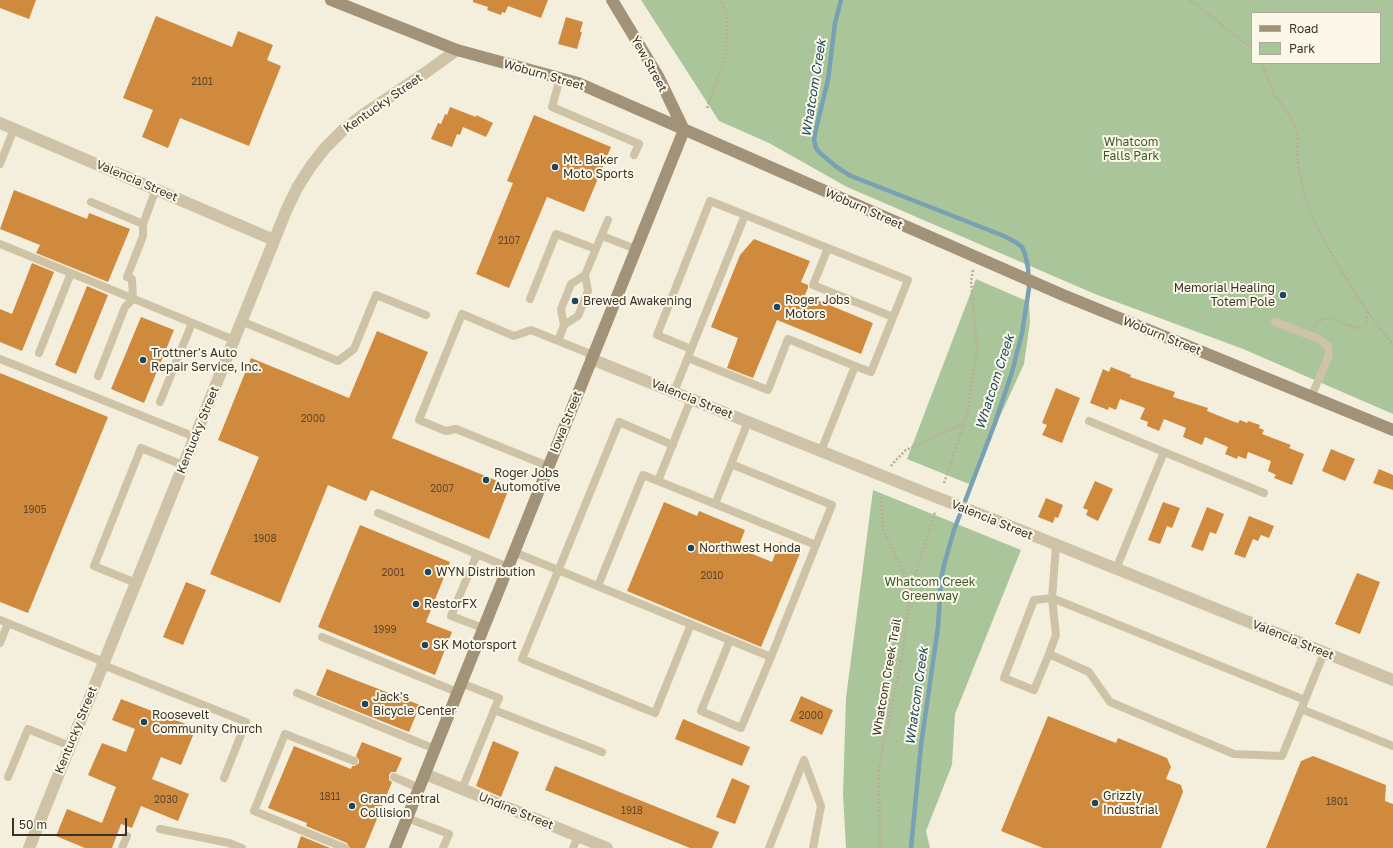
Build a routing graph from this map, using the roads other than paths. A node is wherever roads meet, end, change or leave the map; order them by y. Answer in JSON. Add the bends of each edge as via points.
{"nodes":[{"id":1,"x":331,"y":0,"type":"edge"},
{"id":2,"x":612,"y":0,"type":"edge"},
{"id":3,"x":457,"y":50,"type":"junction"},
{"id":4,"x":560,"y":78,"type":"junction"},
{"id":5,"x":0,"y":123,"type":"edge"},
{"id":6,"x":14,"y":129,"type":"junction"},
{"id":7,"x":684,"y":130,"type":"junction"},
{"id":8,"x":634,"y":155,"type":"dead end"},
{"id":9,"x":0,"y":164,"type":"edge"},
{"id":10,"x":156,"y":189,"type":"junction"},
{"id":11,"x":91,"y":202,"type":"dead end"},
{"id":12,"x":745,"y":215,"type":"junction"},
{"id":13,"x":608,"y":220,"type":"dead end"},
{"id":14,"x":143,"y":224,"type":"junction"},
{"id":15,"x":602,"y":236,"type":"junction"},
{"id":16,"x":274,"y":240,"type":"junction"},
{"id":17,"x":0,"y":244,"type":"edge"},
{"id":18,"x":828,"y":248,"type":"junction"},
{"id":19,"x":596,"y":249,"type":"junction"},
{"id":20,"x":636,"y":249,"type":"junction"},
{"id":21,"x":71,"y":273,"type":"junction"},
{"id":22,"x":585,"y":275,"type":"junction"},
{"id":23,"x":133,"y":299,"type":"junction"},
{"id":24,"x":530,"y":299,"type":"dead end"},
{"id":25,"x":426,"y":315,"type":"dead end"},
{"id":26,"x":893,"y":317,"type":"junction"},
{"id":27,"x":242,"y":321,"type":"junction"},
{"id":28,"x":1275,"y":322,"type":"dead end"},
{"id":29,"x":192,"y":323,"type":"junction"},
{"id":30,"x":564,"y":325,"type":"junction"},
{"id":31,"x":234,"y":340,"type":"junction"},
{"id":32,"x":558,"y":341,"type":"junction"},
{"id":33,"x":691,"y":349,"type":"junction"},
{"id":34,"x":39,"y":353,"type":"dead end"},
{"id":35,"x":592,"y":357,"type":"junction"},
{"id":36,"x":688,"y":358,"type":"junction"},
{"id":37,"x":0,"y":359,"type":"edge"},
{"id":38,"x":855,"y":366,"type":"junction"},
{"id":39,"x":98,"y":376,"type":"dead end"},
{"id":40,"x":674,"y":392,"type":"junction"},
{"id":41,"x":1311,"y":397,"type":"junction"},
{"id":42,"x":692,"y":399,"type":"junction"},
{"id":43,"x":160,"y":402,"type":"dead end"},
{"id":44,"x":1089,"y":421,"type":"dead end"},
{"id":45,"x":748,"y":422,"type":"junction"},
{"id":46,"x":1393,"y":430,"type":"edge"},
{"id":47,"x":194,"y":438,"type":"junction"},
{"id":48,"x":673,"y":444,"type":"junction"},
{"id":49,"x":821,"y":451,"type":"junction"},
{"id":50,"x":1164,"y":452,"type":"junction"},
{"id":51,"x":731,"y":464,"type":"junction"},
{"id":52,"x":183,"y":465,"type":"junction"},
{"id":53,"x":548,"y":466,"type":"junction"},
{"id":54,"x":658,"y":481,"type":"junction"},
{"id":55,"x":1264,"y":493,"type":"dead end"},
{"id":56,"x":715,"y":504,"type":"junction"},
{"id":57,"x":378,"y":513,"type":"dead end"},
{"id":58,"x":816,"y":545,"type":"junction"},
{"id":59,"x":1056,"y":545,"type":"junction"},
{"id":60,"x":514,"y":552,"type":"junction"},
{"id":61,"x":477,"y":554,"type":"junction"},
{"id":62,"x":508,"y":567,"type":"junction"},
{"id":63,"x":1116,"y":569,"type":"junction"},
{"id":64,"x":558,"y":570,"type":"junction"},
{"id":65,"x":136,"y":583,"type":"junction"},
{"id":66,"x":598,"y":586,"type":"junction"},
{"id":67,"x":1052,"y":598,"type":"junction"},
{"id":68,"x":4,"y":622,"type":"edge"},
{"id":69,"x":691,"y":624,"type":"junction"},
{"id":70,"x":483,"y":628,"type":"junction"},
{"id":71,"x":322,"y":637,"type":"dead end"},
{"id":72,"x":730,"y":640,"type":"junction"},
{"id":73,"x":0,"y":643,"type":"edge"},
{"id":74,"x":1324,"y":653,"type":"junction"},
{"id":75,"x":1048,"y":654,"type":"junction"},
{"id":76,"x":770,"y":657,"type":"junction"},
{"id":77,"x":103,"y":663,"type":"junction"},
{"id":78,"x":1393,"y":680,"type":"edge"},
{"id":79,"x":459,"y":687,"type":"junction"},
{"id":80,"x":297,"y":693,"type":"dead end"},
{"id":81,"x":1305,"y":700,"type":"junction"},
{"id":82,"x":1301,"y":709,"type":"junction"},
{"id":83,"x":494,"y":710,"type":"junction"},
{"id":84,"x":70,"y":746,"type":"junction"},
{"id":85,"x":1393,"y":746,"type":"edge"},
{"id":86,"x":435,"y":749,"type":"junction"},
{"id":87,"x":602,"y":752,"type":"dead end"},
{"id":88,"x":354,"y":761,"type":"dead end"},
{"id":89,"x":424,"y":774,"type":"junction"},
{"id":90,"x":8,"y":777,"type":"dead end"},
{"id":91,"x":224,"y":778,"type":"dead end"},
{"id":92,"x":394,"y":778,"type":"dead end"},
{"id":93,"x":419,"y":788,"type":"junction"},
{"id":94,"x":462,"y":789,"type":"junction"},
{"id":95,"x":407,"y":818,"type":"junction"},
{"id":96,"x":160,"y":829,"type":"dead end"},
{"id":97,"x":127,"y":836,"type":"dead end"},
{"id":98,"x":578,"y":836,"type":"junction"},
{"id":99,"x":29,"y":848,"type":"edge"},
{"id":100,"x":122,"y":848,"type":"edge"},
{"id":101,"x":242,"y":848,"type":"edge"},
{"id":102,"x":345,"y":848,"type":"edge"},
{"id":103,"x":394,"y":848,"type":"edge"},
{"id":104,"x":443,"y":848,"type":"edge"},
{"id":105,"x":573,"y":848,"type":"edge"},
{"id":106,"x":607,"y":848,"type":"edge"},
{"id":107,"x":769,"y":848,"type":"edge"},
{"id":108,"x":813,"y":848,"type":"edge"}],
"edges":[{"from":1,"to":3,"type":"main road","name":"Woburn Street"},
{"from":2,"to":7,"type":"main road","name":"Yew Street","via":[[658,76]]},
{"from":3,"to":4,"type":"main road","name":"Woburn Street"},
{"from":3,"to":16,"type":"street","name":"Kentucky Street","via":[[364,114],[325,148],[297,188]]},
{"from":4,"to":7,"type":"main road","name":"Woburn Street","via":[[578,83]]},
{"from":4,"to":8,"type":"lane","via":[[552,107],[639,144]]},
{"from":5,"to":6,"type":"street","name":"Valencia Street"},
{"from":6,"to":9,"type":"lane"},
{"from":6,"to":10,"type":"street","name":"Valencia Street"},
{"from":7,"to":20,"type":"main road","name":"Iowa Street"},
{"from":7,"to":41,"type":"main road","name":"Woburn Street","via":[[1063,296]]},
{"from":10,"to":14,"type":"lane"},
{"from":10,"to":16,"type":"street","name":"Valencia Street"},
{"from":11,"to":14,"type":"lane"},
{"from":12,"to":18,"type":"lane"},
{"from":12,"to":33,"type":"lane"},
{"from":12,"to":33,"type":"lane","via":[[710,201],[707,208],[657,335]]},
{"from":13,"to":15,"type":"lane"},
{"from":14,"to":23,"type":"lane","via":[[143,236],[127,278],[132,280]]},
{"from":15,"to":19,"type":"lane"},
{"from":15,"to":20,"type":"lane"},
{"from":16,"to":27,"type":"street","name":"Kentucky Street"},
{"from":17,"to":21,"type":"lane"},
{"from":18,"to":26,"type":"lane","via":[[813,285]]},
{"from":18,"to":26,"type":"lane","via":[[908,280]]},
{"from":19,"to":22,"type":"lane"},
{"from":19,"to":24,"type":"lane","via":[[556,234]]},
{"from":20,"to":35,"type":"main road","name":"Iowa Street"},
{"from":21,"to":23,"type":"lane"},
{"from":21,"to":34,"type":"lane"},
{"from":22,"to":30,"type":"lane","via":[[571,284],[561,309]]},
{"from":22,"to":30,"type":"lane","via":[[588,291],[578,316]]},
{"from":23,"to":29,"type":"lane"},
{"from":23,"to":39,"type":"lane","via":[[125,307]]},
{"from":25,"to":27,"type":"lane","via":[[376,295],[354,350],[338,361]]},
{"from":26,"to":38,"type":"lane","via":[[871,372]]},
{"from":27,"to":31,"type":"street","name":"Kentucky Street"},
{"from":28,"to":41,"type":"lane","via":[[1323,341],[1328,346],[1329,353]]},
{"from":29,"to":31,"type":"lane"},
{"from":29,"to":43,"type":"lane"},
{"from":30,"to":32,"type":"lane"},
{"from":31,"to":47,"type":"street","name":"Kentucky Street"},
{"from":32,"to":35,"type":"lane"},
{"from":32,"to":53,"type":"lane","via":[[531,330],[514,336],[462,314],[419,420],[446,431],[456,430]]},
{"from":33,"to":36,"type":"lane"},
{"from":35,"to":40,"type":"street","name":"Valencia Street"},
{"from":35,"to":53,"type":"main road","name":"Iowa Street"},
{"from":36,"to":38,"type":"lane","via":[[768,390],[788,339]]},
{"from":36,"to":40,"type":"lane"},
{"from":37,"to":47,"type":"lane"},
{"from":38,"to":49,"type":"lane"},
{"from":40,"to":42,"type":"street","name":"Valencia Street"},
{"from":41,"to":46,"type":"main road","name":"Woburn Street"},
{"from":42,"to":45,"type":"street","name":"Valencia Street"},
{"from":42,"to":48,"type":"lane"},
{"from":44,"to":50,"type":"lane"},
{"from":45,"to":49,"type":"street","name":"Valencia Street"},
{"from":45,"to":51,"type":"lane"},
{"from":47,"to":52,"type":"street","name":"Kentucky Street"},
{"from":48,"to":54,"type":"lane"},
{"from":48,"to":64,"type":"lane","via":[[619,422]]},
{"from":49,"to":59,"type":"street","name":"Valencia Street","bridge":true},
{"from":50,"to":55,"type":"lane"},
{"from":50,"to":63,"type":"lane"},
{"from":51,"to":56,"type":"lane"},
{"from":51,"to":58,"type":"lane","via":[[832,506]]},
{"from":52,"to":65,"type":"street","name":"Kentucky Street"},
{"from":52,"to":65,"type":"lane","via":[[141,448],[94,566]]},
{"from":53,"to":60,"type":"main road","name":"Iowa Street"},
{"from":54,"to":56,"type":"lane"},
{"from":54,"to":66,"type":"lane","via":[[643,475]]},
{"from":56,"to":58,"type":"lane"},
{"from":57,"to":61,"type":"lane"},
{"from":58,"to":76,"type":"lane"},
{"from":59,"to":63,"type":"street","name":"Valencia Street"},
{"from":59,"to":67,"type":"lane"},
{"from":60,"to":62,"type":"main road","name":"Iowa Street"},
{"from":60,"to":64,"type":"lane"},
{"from":61,"to":62,"type":"lane"},
{"from":61,"to":70,"type":"lane","via":[[451,616]]},
{"from":62,"to":70,"type":"main road","name":"Iowa Street"},
{"from":63,"to":74,"type":"street","name":"Valencia Street"},
{"from":64,"to":66,"type":"lane"},
{"from":64,"to":69,"type":"lane","via":[[522,659],[655,713]]},
{"from":65,"to":77,"type":"street","name":"Kentucky Street"},
{"from":66,"to":69,"type":"lane"},
{"from":67,"to":75,"type":"lane","via":[[1056,635]]},
{"from":67,"to":75,"type":"lane","via":[[1034,600],[1004,678],[1034,690]]},
{"from":67,"to":81,"type":"lane"},
{"from":68,"to":73,"type":"lane"},
{"from":68,"to":77,"type":"lane"},
{"from":69,"to":72,"type":"lane"},
{"from":70,"to":79,"type":"main road","name":"Iowa Street"},
{"from":71,"to":79,"type":"lane"},
{"from":72,"to":76,"type":"lane"},
{"from":72,"to":76,"type":"lane","via":[[700,711],[741,728]]},
{"from":74,"to":78,"type":"street","name":"Valencia Street"},
{"from":74,"to":81,"type":"lane"},
{"from":75,"to":82,"type":"lane","via":[[1089,672],[1110,702],[1234,754],[1282,756]]},
{"from":77,"to":84,"type":"street","name":"Kentucky Street"},
{"from":77,"to":91,"type":"lane","via":[[246,722]]},
{"from":79,"to":83,"type":"lane","via":[[499,698]]},
{"from":79,"to":86,"type":"main road","name":"Iowa Street"},
{"from":80,"to":86,"type":"lane"},
{"from":81,"to":82,"type":"lane"},
{"from":82,"to":85,"type":"lane"},
{"from":83,"to":87,"type":"lane"},
{"from":83,"to":94,"type":"lane"},
{"from":84,"to":90,"type":"lane","via":[[28,729]]},
{"from":84,"to":99,"type":"street","name":"Kentucky Street"},
{"from":86,"to":89,"type":"main road","name":"Iowa Street"},
{"from":88,"to":102,"type":"lane","via":[[285,734],[254,811]]},
{"from":89,"to":93,"type":"main road","name":"Iowa Street"},
{"from":89,"to":94,"type":"street","name":"Undine Street"},
{"from":92,"to":93,"type":"lane"},
{"from":93,"to":95,"type":"main road","name":"Iowa Street"},
{"from":94,"to":98,"type":"street","name":"Undine Street"},
{"from":95,"to":103,"type":"main road","name":"Iowa Street"},
{"from":95,"to":104,"type":"lane","via":[[449,834]]},
{"from":96,"to":101,"type":"lane","via":[[230,843]]},
{"from":97,"to":100,"type":"lane"},
{"from":98,"to":105,"type":"lane"},
{"from":98,"to":106,"type":"street","name":"Undine Street"},
{"from":107,"to":108,"type":"lane","via":[[804,760],[821,806]]}]}
